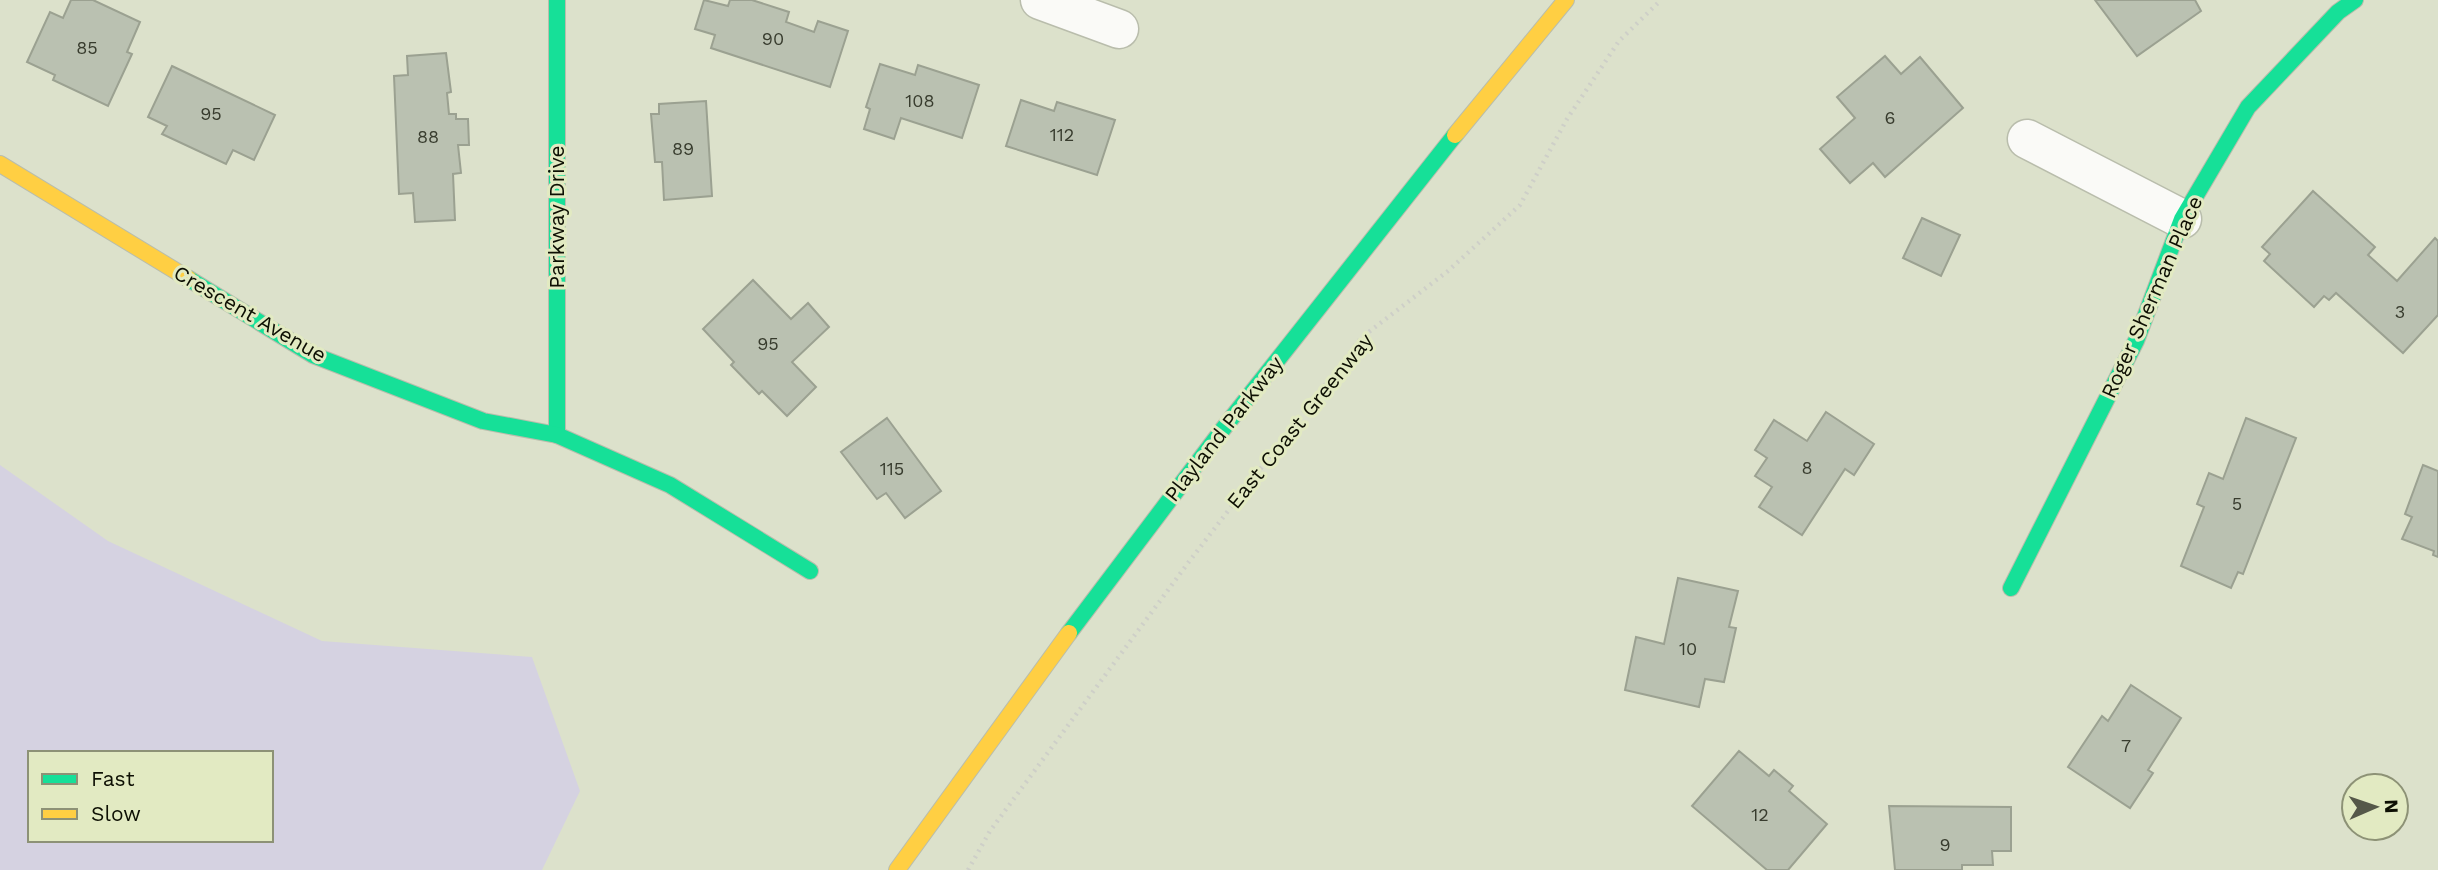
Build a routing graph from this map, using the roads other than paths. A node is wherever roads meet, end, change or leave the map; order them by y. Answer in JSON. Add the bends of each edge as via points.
{"nodes":[{"id":1,"x":558,"y":0,"type":"edge"},
{"id":2,"x":1040,"y":0,"type":"edge"},
{"id":3,"x":1566,"y":0,"type":"edge"},
{"id":4,"x":2355,"y":0,"type":"edge"},
{"id":5,"x":1119,"y":29,"type":"dead end"},
{"id":6,"x":2027,"y":139,"type":"dead end"},
{"id":7,"x":0,"y":164,"type":"edge"},
{"id":8,"x":2182,"y":219,"type":"junction"},
{"id":9,"x":557,"y":435,"type":"junction"},
{"id":10,"x":810,"y":571,"type":"dead end"},
{"id":11,"x":2011,"y":588,"type":"dead end"},
{"id":12,"x":897,"y":870,"type":"edge"}],
"edges":[{"from":1,"to":9,"type":"street","name":"Parkway Drive"},
{"from":2,"to":5,"type":"street"},
{"from":3,"to":12,"type":"street","name":"Playland Parkway","via":[[1257,386]]},
{"from":4,"to":8,"type":"street","name":"Roger Sherman Place","via":[[2338,12],[2248,107]]},
{"from":6,"to":8,"type":"street"},
{"from":7,"to":9,"type":"street","name":"Crescent Avenue","via":[[313,355],[483,421]]},
{"from":8,"to":11,"type":"street","name":"Roger Sherman Place","via":[[2136,341]]},
{"from":9,"to":10,"type":"street","name":"Crescent Avenue","via":[[670,485]]}]}
